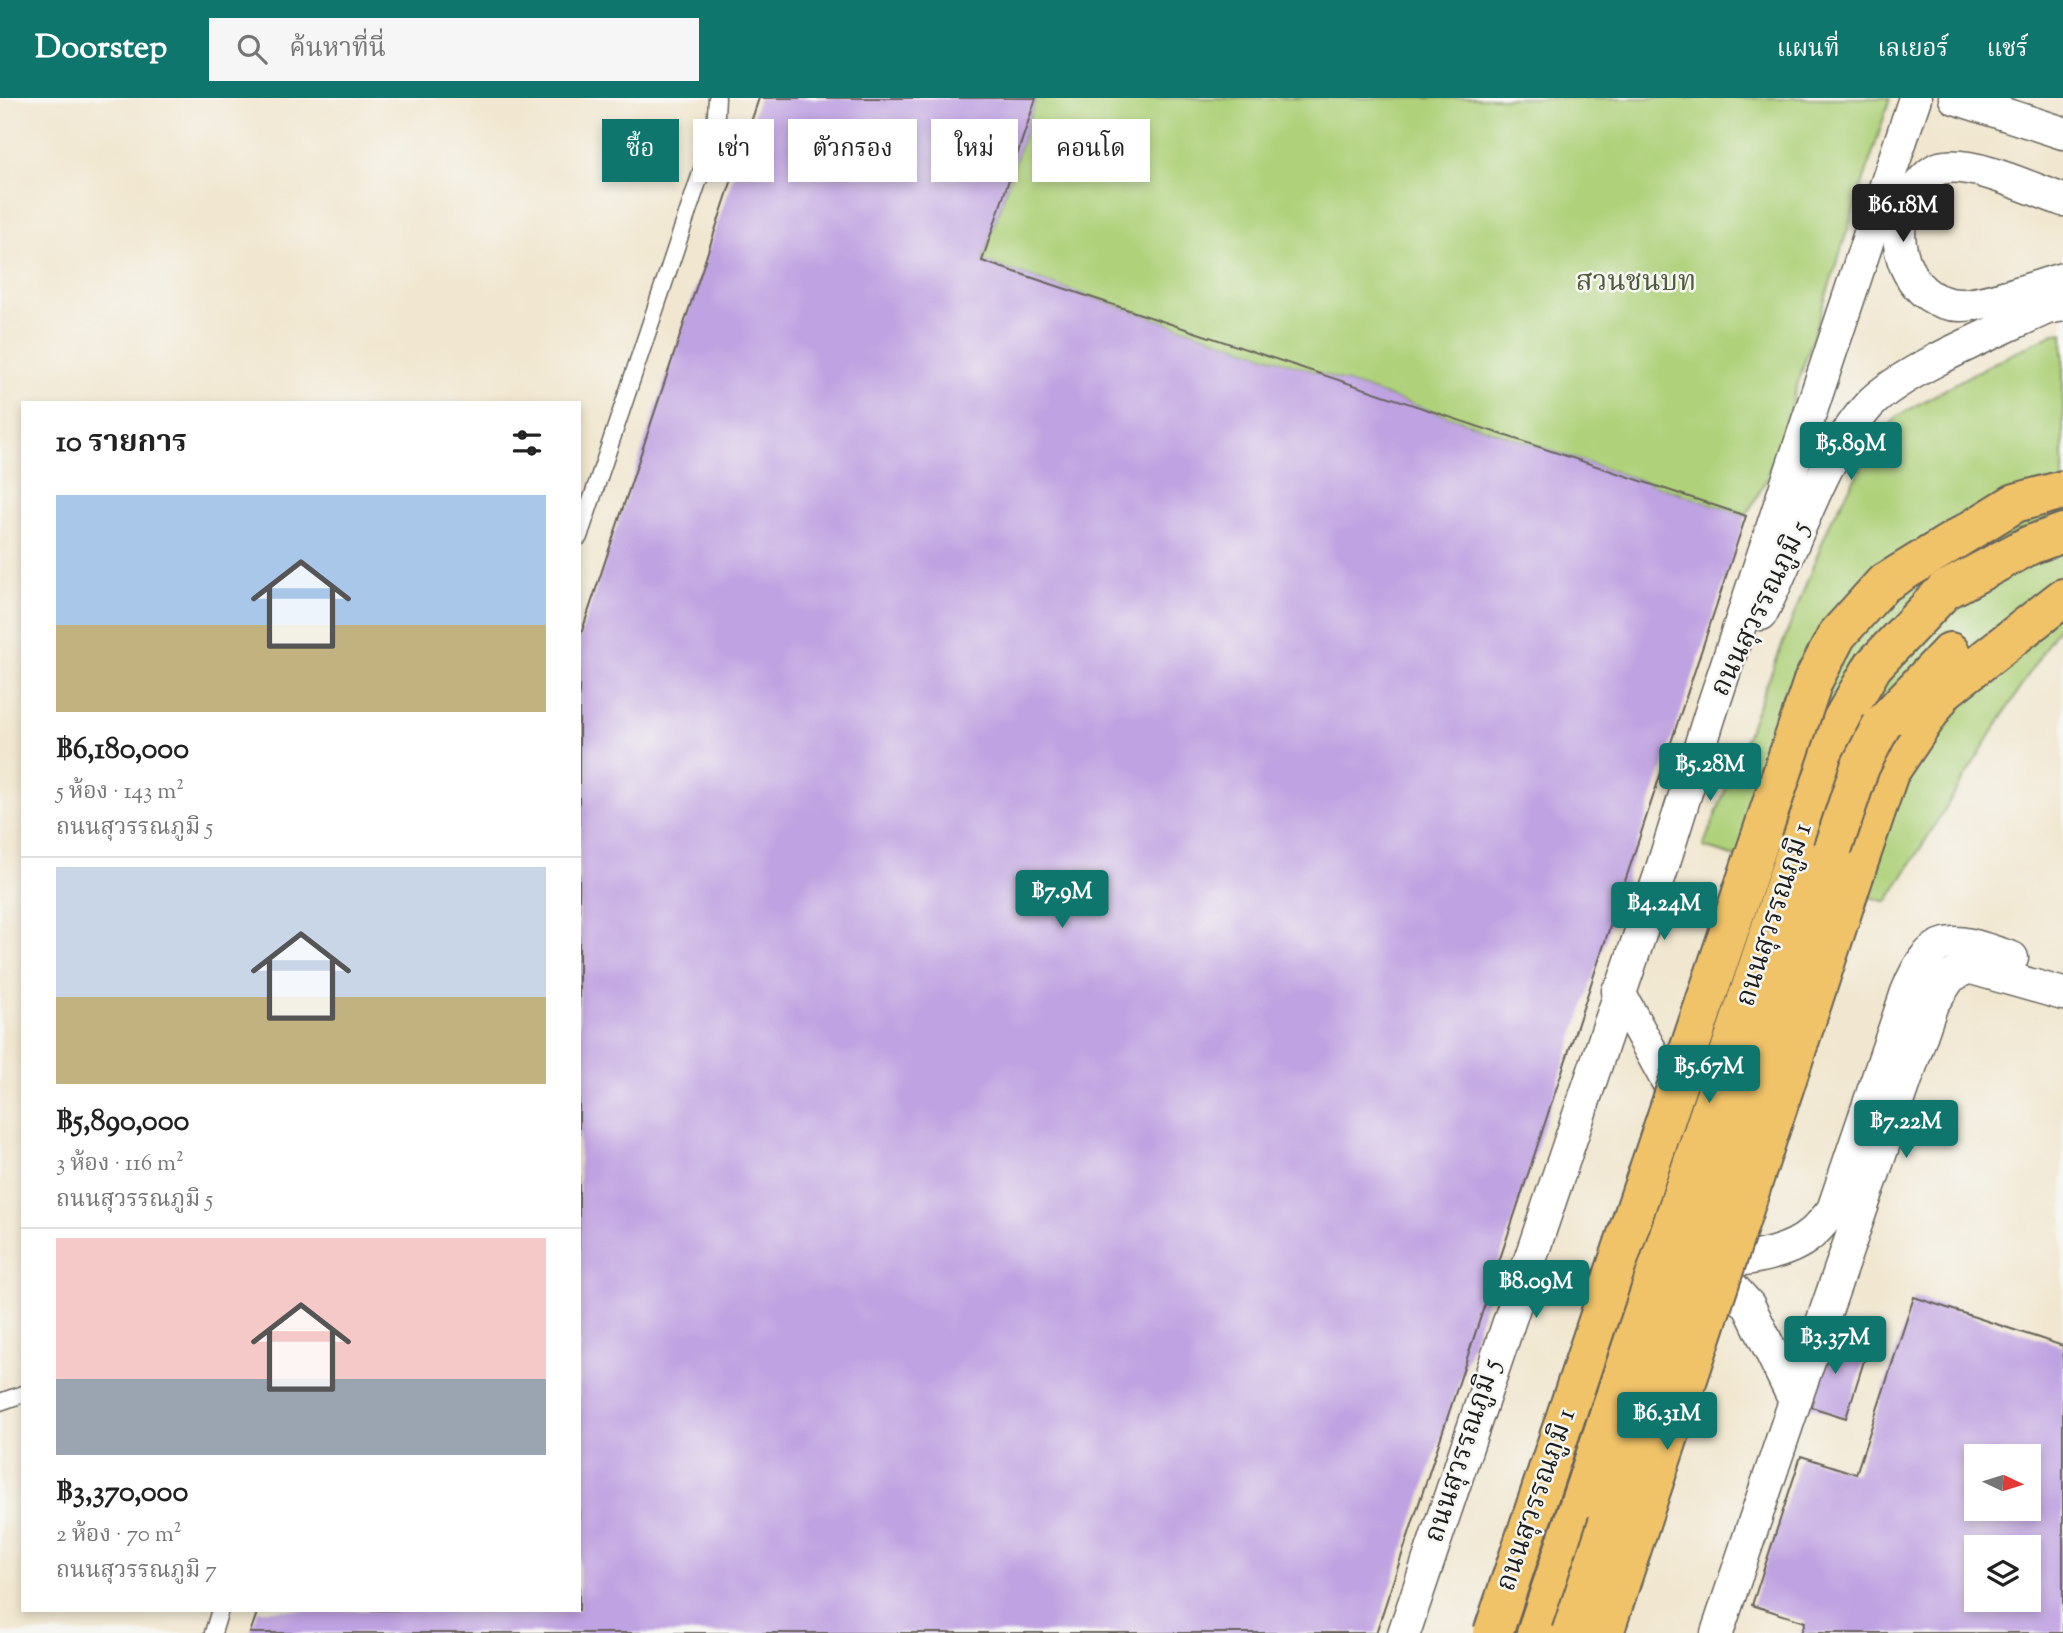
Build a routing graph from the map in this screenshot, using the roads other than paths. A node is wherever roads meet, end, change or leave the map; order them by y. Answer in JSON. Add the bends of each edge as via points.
{"nodes":[{"id":1,"x":717,"y":98,"type":"edge"},
{"id":2,"x":1915,"y":98,"type":"edge"},
{"id":3,"x":1955,"y":98,"type":"edge"},
{"id":4,"x":2063,"y":133,"type":"edge"},
{"id":5,"x":1895,"y":158,"type":"junction"},
{"id":6,"x":2063,"y":200,"type":"edge"},
{"id":7,"x":1902,"y":209,"type":"junction"},
{"id":8,"x":1868,"y":240,"type":"junction"},
{"id":9,"x":2063,"y":279,"type":"edge"},
{"id":10,"x":2063,"y":305,"type":"edge"},
{"id":11,"x":2063,"y":490,"type":"edge"},
{"id":12,"x":581,"y":531,"type":"edge"},
{"id":13,"x":2063,"y":533,"type":"edge"},
{"id":14,"x":2063,"y":587,"type":"edge"},
{"id":15,"x":2063,"y":598,"type":"edge"},
{"id":16,"x":1710,"y":715,"type":"junction"},
{"id":17,"x":2063,"y":976,"type":"edge"},
{"id":18,"x":1618,"y":991,"type":"junction"},
{"id":19,"x":2063,"y":994,"type":"edge"},
{"id":20,"x":1707,"y":1259,"type":"junction"},
{"id":21,"x":21,"y":1395,"type":"edge"},
{"id":22,"x":1796,"y":1401,"type":"junction"},
{"id":23,"x":0,"y":1402,"type":"edge"},
{"id":24,"x":219,"y":1612,"type":"edge"},
{"id":25,"x":213,"y":1633,"type":"edge"},
{"id":26,"x":1404,"y":1633,"type":"edge"},
{"id":27,"x":1493,"y":1633,"type":"edge"},
{"id":28,"x":1536,"y":1633,"type":"edge"},
{"id":29,"x":1571,"y":1633,"type":"edge"},
{"id":30,"x":1581,"y":1633,"type":"edge"},
{"id":31,"x":1604,"y":1633,"type":"edge"},
{"id":32,"x":1717,"y":1633,"type":"edge"}],
"edges":[{"from":1,"to":12,"type":"lane","via":[[715,131]]},
{"from":2,"to":5,"type":"street","name":"ถนนสุวรรณภูมิ 5"},
{"from":3,"to":4,"type":"street"},
{"from":5,"to":7,"type":"street","name":"ถนนสุวรรณภูมิ 5"},
{"from":5,"to":8,"type":"street","name":"ถนนสุวรรณภูมิ 5"},
{"from":6,"to":7,"type":"street","name":"ถนนสุวรรณภูมิ 5","via":[[1974,170],[1945,167],[1930,173]]},
{"from":7,"to":8,"type":"street","name":"ถนนสุวรรณภูมิ 5"},
{"from":7,"to":9,"type":"street","name":"ถนนสุวรรณภูมิ 5","via":[[1903,264],[1916,285],[1935,298],[1959,306]]},
{"from":8,"to":16,"type":"street","name":"ถนนสุวรรณภูมิ 5"},
{"from":10,"to":16,"type":"street","name":"ถนนสุวรรณภูมิ 5","via":[[2047,308],[1895,384],[1869,406],[1821,481],[1770,597]]},
{"from":11,"to":27,"type":"highway","name":"ถนนสุวรรณภูมิ 1","bridge":true,"via":[[2015,503],[1882,584],[1837,635],[1813,681]]},
{"from":13,"to":28,"type":"highway","name":"ถนนสุวรรณภูมิ 1","bridge":true,"via":[[2030,545],[1944,591],[1873,666],[1835,732]]},
{"from":14,"to":29,"type":"highway","name":"ถนนสุวรรณภูมิ 1","bridge":true,"via":[[1952,650],[1882,724],[1860,767]]},
{"from":15,"to":31,"type":"highway","bridge":true,"via":[[1944,691],[1889,773]]},
{"from":16,"to":18,"type":"street","name":"ถนนสุวรรณภูมิ 5"},
{"from":17,"to":20,"type":"street","via":[[1968,944],[1947,942],[1931,950],[1907,992],[1833,1210],[1809,1237],[1774,1252],[1747,1260]]},
{"from":18,"to":20,"type":"street","via":[[1686,1121],[1694,1231]]},
{"from":18,"to":26,"type":"street","name":"ถนนสุวรรณภูมิ 5"},
{"from":19,"to":22,"type":"street","via":[[1968,967],[1950,977],[1932,1004]]},
{"from":20,"to":22,"type":"street","via":[[1749,1306]]},
{"from":20,"to":30,"type":"street"},
{"from":21,"to":23,"type":"lane"},
{"from":22,"to":32,"type":"street"},
{"from":24,"to":25,"type":"lane"}]}
